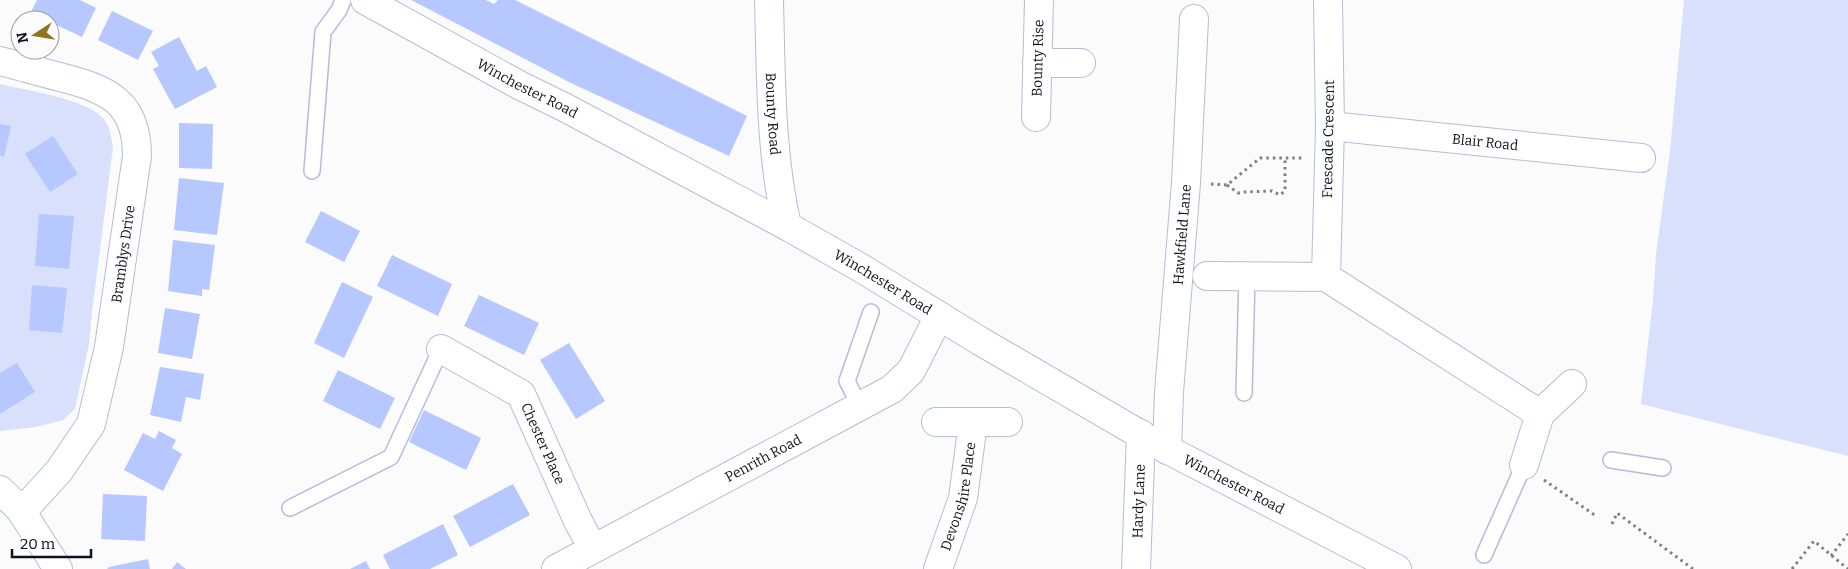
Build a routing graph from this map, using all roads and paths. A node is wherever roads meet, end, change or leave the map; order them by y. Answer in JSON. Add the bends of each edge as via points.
{"nodes":[{"id":1,"x":343,"y":0,"type":"edge"},
{"id":2,"x":365,"y":0,"type":"edge"},
{"id":3,"x":768,"y":0,"type":"edge"},
{"id":4,"x":1039,"y":0,"type":"edge"},
{"id":5,"x":1328,"y":0,"type":"edge"},
{"id":6,"x":1194,"y":19,"type":"dead end"},
{"id":7,"x":0,"y":61,"type":"edge"},
{"id":8,"x":1037,"y":63,"type":"junction"},
{"id":9,"x":1081,"y":63,"type":"dead end"},
{"id":10,"x":1036,"y":117,"type":"dead end"},
{"id":11,"x":1330,"y":126,"type":"junction"},
{"id":12,"x":1286,"y":158,"type":"junction"},
{"id":13,"x":1329,"y":158,"type":"junction"},
{"id":14,"x":1641,"y":158,"type":"dead end"},
{"id":15,"x":312,"y":171,"type":"dead end"},
{"id":16,"x":1186,"y":183,"type":"junction"},
{"id":17,"x":1227,"y":185,"type":"junction"},
{"id":18,"x":788,"y":226,"type":"junction"},
{"id":19,"x":1207,"y":276,"type":"dead end"},
{"id":20,"x":1246,"y":276,"type":"junction"},
{"id":21,"x":1326,"y":277,"type":"junction"},
{"id":22,"x":871,"y":312,"type":"dead end"},
{"id":23,"x":939,"y":316,"type":"junction"},
{"id":24,"x":441,"y":349,"type":"joint"},
{"id":25,"x":1572,"y":384,"type":"dead end"},
{"id":26,"x":1244,"y":394,"type":"dead end"},
{"id":27,"x":860,"y":407,"type":"junction"},
{"id":28,"x":1540,"y":414,"type":"junction"},
{"id":29,"x":936,"y":422,"type":"dead end"},
{"id":30,"x":1008,"y":422,"type":"dead end"},
{"id":31,"x":973,"y":423,"type":"junction"},
{"id":32,"x":1140,"y":434,"type":"junction"},
{"id":33,"x":1167,"y":450,"type":"junction"},
{"id":34,"x":1611,"y":460,"type":"dead end"},
{"id":35,"x":1524,"y":465,"type":"junction"},
{"id":36,"x":1663,"y":468,"type":"dead end"},
{"id":37,"x":0,"y":490,"type":"edge"},
{"id":38,"x":290,"y":508,"type":"dead end"},
{"id":39,"x":20,"y":509,"type":"junction"},
{"id":40,"x":1596,"y":516,"type":"dead end"},
{"id":41,"x":1612,"y":524,"type":"dead end"},
{"id":42,"x":1848,"y":534,"type":"edge"},
{"id":43,"x":593,"y":549,"type":"junction"},
{"id":44,"x":1484,"y":555,"type":"dead end"},
{"id":45,"x":1831,"y":556,"type":"junction"},
{"id":46,"x":58,"y":569,"type":"edge"},
{"id":47,"x":556,"y":569,"type":"edge"},
{"id":48,"x":938,"y":569,"type":"edge"},
{"id":49,"x":1136,"y":569,"type":"edge"},
{"id":50,"x":1398,"y":569,"type":"edge"},
{"id":51,"x":1693,"y":569,"type":"edge"},
{"id":52,"x":1792,"y":569,"type":"edge"},
{"id":53,"x":1848,"y":569,"type":"edge"}],
"edges":[{"from":1,"to":15,"type":"lane","via":[[322,32]]},
{"from":2,"to":18,"type":"street","name":"Winchester Road"},
{"from":3,"to":18,"type":"street","name":"Bounty Road","via":[[774,141],[780,196]]},
{"from":4,"to":8,"type":"street","name":"Bounty Rise"},
{"from":5,"to":11,"type":"street","name":"Frescade Crescent"},
{"from":6,"to":16,"type":"street","name":"Hawkfield Lane"},
{"from":7,"to":39,"type":"street","name":"Bramblys Drive","via":[[100,89],[122,106],[137,137],[137,156],[109,347],[91,424],[58,471],[28,505]]},
{"from":8,"to":9,"type":"street"},
{"from":8,"to":10,"type":"street","name":"Bounty Rise"},
{"from":11,"to":13,"type":"street","name":"Frescade Crescent"},
{"from":11,"to":14,"type":"street","name":"Blair Road"},
{"from":12,"to":13,"type":"path"},
{"from":12,"to":17,"type":"path","via":[[1260,158]]},
{"from":12,"to":17,"type":"path","via":[[1284,191],[1280,195],[1272,191],[1238,193]]},
{"from":13,"to":21,"type":"street","name":"Frescade Crescent"},
{"from":16,"to":17,"type":"path"},
{"from":16,"to":33,"type":"street","name":"Hawkfield Lane"},
{"from":18,"to":23,"type":"street","name":"Winchester Road"},
{"from":19,"to":20,"type":"street"},
{"from":20,"to":21,"type":"street"},
{"from":20,"to":26,"type":"lane"},
{"from":21,"to":28,"type":"street"},
{"from":22,"to":27,"type":"lane","via":[[847,381]]},
{"from":23,"to":27,"type":"street","name":"Penrith Road","via":[[911,371],[892,389]]},
{"from":23,"to":32,"type":"street","name":"Winchester Road"},
{"from":24,"to":38,"type":"lane","via":[[391,457]]},
{"from":24,"to":43,"type":"street","name":"Chester Place","via":[[521,394]]},
{"from":25,"to":28,"type":"street"},
{"from":27,"to":43,"type":"street","name":"Penrith Road"},
{"from":28,"to":35,"type":"street"},
{"from":29,"to":31,"type":"street","name":"Devonshire Place"},
{"from":30,"to":31,"type":"street","name":"Devonshire Place"},
{"from":31,"to":48,"type":"street","name":"Devonshire Place","via":[[963,498]]},
{"from":32,"to":33,"type":"street","name":"Winchester Road"},
{"from":32,"to":49,"type":"street","name":"Hardy Lane"},
{"from":33,"to":50,"type":"street","name":"Winchester Road"},
{"from":34,"to":36,"type":"lane"},
{"from":35,"to":40,"type":"path"},
{"from":35,"to":44,"type":"lane"},
{"from":37,"to":39,"type":"street"},
{"from":39,"to":46,"type":"street"},
{"from":41,"to":51,"type":"path","via":[[1617,513]]},
{"from":42,"to":45,"type":"path"},
{"from":43,"to":47,"type":"street","name":"Penrith Road"},
{"from":45,"to":52,"type":"path","via":[[1814,541]]},
{"from":45,"to":53,"type":"path"}]}
